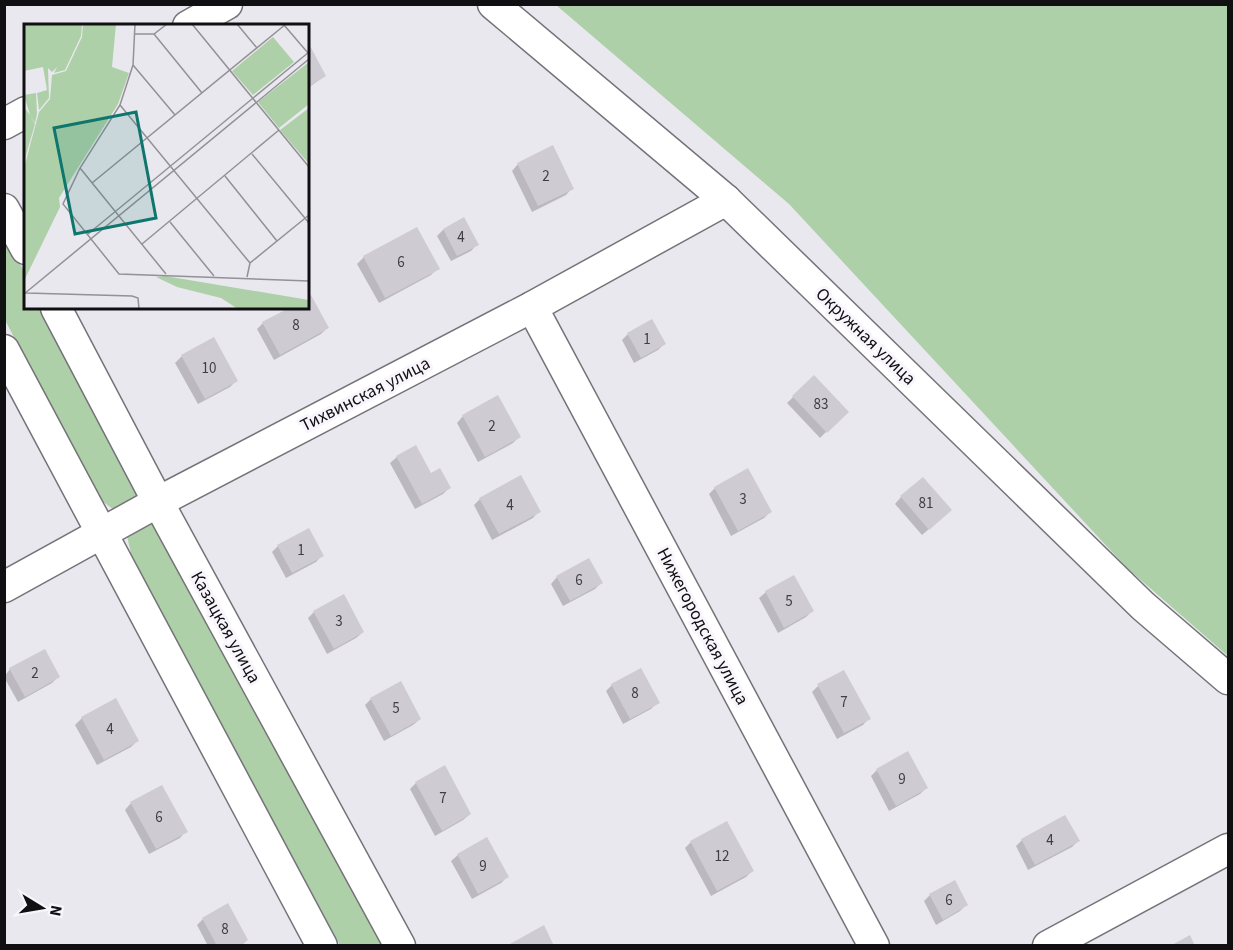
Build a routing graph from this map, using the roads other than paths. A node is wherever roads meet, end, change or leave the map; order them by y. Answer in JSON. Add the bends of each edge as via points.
{"nodes":[{"id":1,"x":227,"y":4,"type":"edge"},
{"id":2,"x":493,"y":4,"type":"edge"},
{"id":3,"x":192,"y":24,"type":"edge"},
{"id":4,"x":24,"y":113,"type":"edge"},
{"id":5,"x":4,"y":124,"type":"edge"},
{"id":6,"x":726,"y":200,"type":"junction"},
{"id":7,"x":4,"y":209,"type":"edge"},
{"id":8,"x":24,"y":245,"type":"edge"},
{"id":9,"x":532,"y":308,"type":"junction"},
{"id":10,"x":57,"y":309,"type":"edge"},
{"id":11,"x":4,"y":350,"type":"edge"},
{"id":12,"x":158,"y":502,"type":"junction"},
{"id":13,"x":102,"y":533,"type":"junction"},
{"id":14,"x":4,"y":587,"type":"edge"},
{"id":15,"x":1228,"y":679,"type":"edge"},
{"id":16,"x":1228,"y":849,"type":"edge"},
{"id":17,"x":322,"y":945,"type":"edge"},
{"id":18,"x":400,"y":945,"type":"edge"},
{"id":19,"x":874,"y":945,"type":"edge"},
{"id":20,"x":1048,"y":945,"type":"edge"}],
"edges":[{"from":1,"to":3,"type":"street"},
{"from":2,"to":6,"type":"street","name":"Окружная улица"},
{"from":4,"to":5,"type":"street"},
{"from":6,"to":9,"type":"street","name":"Тихвинская улица"},
{"from":6,"to":15,"type":"street","name":"Окружная улица","via":[[1143,606]]},
{"from":7,"to":8,"type":"street"},
{"from":9,"to":12,"type":"street","name":"Тихвинская улица"},
{"from":9,"to":19,"type":"street","name":"Нижегородская улица"},
{"from":10,"to":12,"type":"street","name":"Казацкая улица"},
{"from":11,"to":13,"type":"street"},
{"from":12,"to":13,"type":"street","name":"Тихвинская улица"},
{"from":12,"to":18,"type":"street","name":"Казацкая улица"},
{"from":13,"to":14,"type":"street","name":"Тихвинская улица"},
{"from":13,"to":17,"type":"street"},
{"from":16,"to":20,"type":"street"}]}
